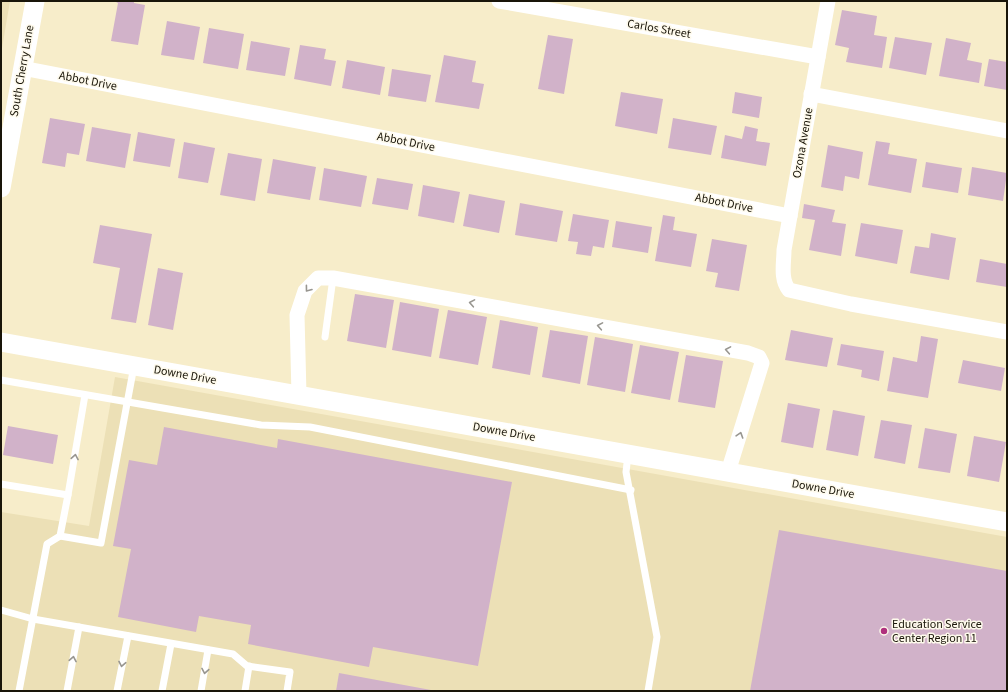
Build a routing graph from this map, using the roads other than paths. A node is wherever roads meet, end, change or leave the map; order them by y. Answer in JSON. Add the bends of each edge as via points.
{"nodes":[{"id":1,"x":34,"y":1,"type":"edge"},
{"id":2,"x":499,"y":1,"type":"edge"},
{"id":3,"x":828,"y":1,"type":"edge"},
{"id":4,"x":818,"y":57,"type":"junction"},
{"id":5,"x":22,"y":68,"type":"junction"},
{"id":6,"x":811,"y":94,"type":"junction"},
{"id":7,"x":1007,"y":131,"type":"edge"},
{"id":8,"x":1,"y":188,"type":"edge"},
{"id":9,"x":790,"y":216,"type":"junction"},
{"id":10,"x":334,"y":278,"type":"junction"},
{"id":11,"x":1007,"y":332,"type":"edge"},
{"id":12,"x":325,"y":337,"type":"dead end"},
{"id":13,"x":1,"y":342,"type":"edge"},
{"id":14,"x":134,"y":366,"type":"junction"},
{"id":15,"x":1,"y":380,"type":"edge"},
{"id":16,"x":85,"y":395,"type":"junction"},
{"id":17,"x":299,"y":395,"type":"junction"},
{"id":18,"x":128,"y":402,"type":"junction"},
{"id":19,"x":628,"y":454,"type":"junction"},
{"id":20,"x":728,"y":472,"type":"junction"},
{"id":21,"x":1,"y":484,"type":"edge"},
{"id":22,"x":631,"y":490,"type":"junction"},
{"id":23,"x":68,"y":495,"type":"junction"},
{"id":24,"x":1007,"y":522,"type":"edge"},
{"id":25,"x":60,"y":536,"type":"junction"},
{"id":26,"x":1,"y":610,"type":"edge"},
{"id":27,"x":33,"y":619,"type":"junction"},
{"id":28,"x":79,"y":627,"type":"junction"},
{"id":29,"x":128,"y":636,"type":"junction"},
{"id":30,"x":171,"y":644,"type":"junction"},
{"id":31,"x":208,"y":650,"type":"junction"},
{"id":32,"x":250,"y":666,"type":"junction"},
{"id":33,"x":19,"y":691,"type":"edge"},
{"id":34,"x":67,"y":691,"type":"edge"},
{"id":35,"x":117,"y":691,"type":"edge"},
{"id":36,"x":162,"y":691,"type":"edge"},
{"id":37,"x":201,"y":691,"type":"edge"},
{"id":38,"x":245,"y":691,"type":"edge"},
{"id":39,"x":287,"y":691,"type":"edge"},
{"id":40,"x":648,"y":691,"type":"edge"}],
"edges":[{"from":1,"to":5,"type":"street","name":"South Cherry Lane"},
{"from":2,"to":4,"type":"street","name":"Carlos Street"},
{"from":3,"to":4,"type":"street","name":"Ozona Avenue"},
{"from":4,"to":6,"type":"street","name":"Ozona Avenue"},
{"from":5,"to":8,"type":"street","name":"South Cherry Lane"},
{"from":5,"to":9,"type":"street","name":"Abbot Drive"},
{"from":6,"to":7,"type":"street"},
{"from":6,"to":9,"type":"street","name":"Ozona Avenue"},
{"from":9,"to":11,"type":"street","name":"Ozona Avenue","via":[[783,274],[789,290],[851,304]]},
{"from":10,"to":12,"type":"lane"},
{"from":10,"to":17,"type":"street","one_way":true,"via":[[318,278],[305,291],[297,315]]},
{"from":20,"to":10,"type":"street","one_way":true,"via":[[762,364],[759,357]]},
{"from":13,"to":14,"type":"street","name":"Downe Drive"},
{"from":14,"to":17,"type":"street","name":"Downe Drive"},
{"from":14,"to":18,"type":"lane"},
{"from":15,"to":16,"type":"lane"},
{"from":16,"to":18,"type":"lane"},
{"from":23,"to":16,"type":"lane","one_way":true},
{"from":17,"to":19,"type":"street","name":"Downe Drive"},
{"from":18,"to":22,"type":"lane","via":[[261,425],[310,427]]},
{"from":18,"to":25,"type":"lane","via":[[101,543]]},
{"from":19,"to":20,"type":"street","name":"Downe Drive"},
{"from":19,"to":22,"type":"lane","via":[[626,472]]},
{"from":20,"to":24,"type":"street","name":"Downe Drive"},
{"from":21,"to":23,"type":"lane"},
{"from":22,"to":40,"type":"lane","via":[[657,637]]},
{"from":23,"to":25,"type":"lane"},
{"from":25,"to":27,"type":"lane","via":[[47,544]]},
{"from":26,"to":27,"type":"lane"},
{"from":27,"to":28,"type":"lane"},
{"from":27,"to":33,"type":"lane"},
{"from":28,"to":29,"type":"lane"},
{"from":34,"to":28,"type":"lane","one_way":true},
{"from":29,"to":30,"type":"lane"},
{"from":29,"to":35,"type":"lane","one_way":true},
{"from":30,"to":31,"type":"lane"},
{"from":30,"to":36,"type":"lane"},
{"from":31,"to":32,"type":"lane","via":[[233,654]]},
{"from":31,"to":37,"type":"lane","one_way":true},
{"from":32,"to":38,"type":"lane"},
{"from":32,"to":39,"type":"lane","via":[[290,672]]}]}
